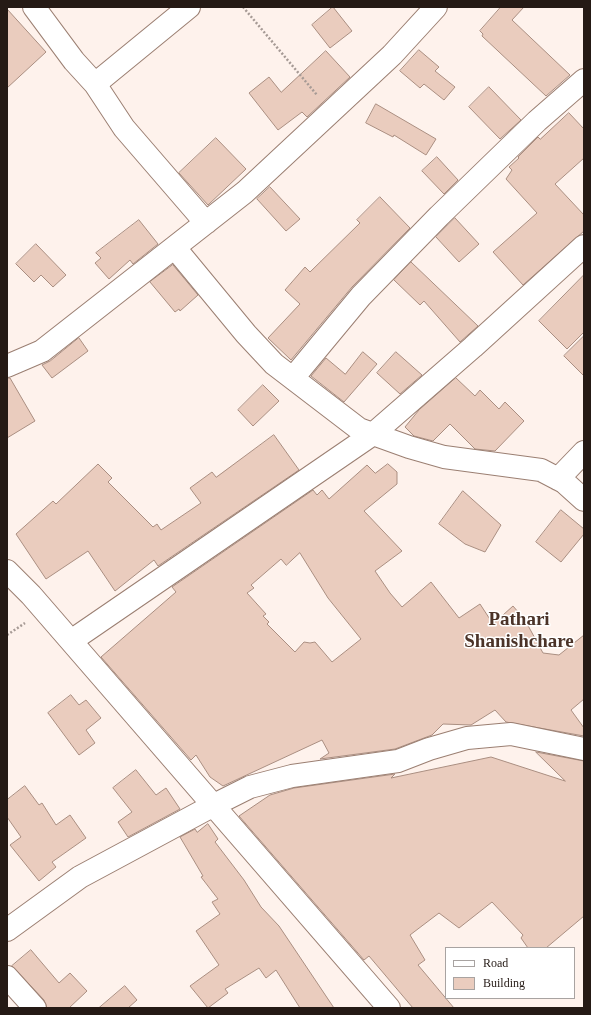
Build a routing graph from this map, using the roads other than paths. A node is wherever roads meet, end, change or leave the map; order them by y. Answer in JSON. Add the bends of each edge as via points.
{"nodes":[{"id":1,"x":34,"y":7,"type":"edge"},
{"id":2,"x":189,"y":7,"type":"edge"},
{"id":3,"x":436,"y":7,"type":"edge"},
{"id":4,"x":584,"y":80,"type":"edge"},
{"id":5,"x":95,"y":84,"type":"junction"},
{"id":6,"x":206,"y":223,"type":"junction"},
{"id":7,"x":584,"y":246,"type":"edge"},
{"id":8,"x":175,"y":248,"type":"junction"},
{"id":9,"x":7,"y":366,"type":"edge"},
{"id":10,"x":293,"y":378,"type":"junction"},
{"id":11,"x":373,"y":434,"type":"junction"},
{"id":12,"x":584,"y":452,"type":"edge"},
{"id":13,"x":558,"y":479,"type":"junction"},
{"id":14,"x":584,"y":500,"type":"edge"},
{"id":15,"x":7,"y":571,"type":"edge"},
{"id":16,"x":71,"y":642,"type":"junction"},
{"id":17,"x":584,"y":749,"type":"edge"},
{"id":18,"x":214,"y":805,"type":"junction"},
{"id":19,"x":7,"y":930,"type":"edge"},
{"id":20,"x":7,"y":977,"type":"edge"},
{"id":21,"x":35,"y":1008,"type":"edge"},
{"id":22,"x":389,"y":1008,"type":"edge"}],
"edges":[{"from":1,"to":5,"type":"street","via":[[74,61]]},
{"from":2,"to":5,"type":"street"},
{"from":3,"to":6,"type":"street","via":[[392,55],[245,192]]},
{"from":4,"to":10,"type":"street","via":[[515,142],[361,296]]},
{"from":5,"to":6,"type":"street","via":[[124,128]]},
{"from":6,"to":8,"type":"street"},
{"from":7,"to":11,"type":"street"},
{"from":8,"to":9,"type":"street","via":[[42,351]]},
{"from":8,"to":10,"type":"street","via":[[246,334],[274,364]]},
{"from":10,"to":11,"type":"street","via":[[360,429]]},
{"from":11,"to":13,"type":"street","via":[[444,457],[542,470]]},
{"from":11,"to":16,"type":"street"},
{"from":12,"to":13,"type":"street"},
{"from":13,"to":14,"type":"street"},
{"from":15,"to":16,"type":"street"},
{"from":16,"to":18,"type":"street"},
{"from":17,"to":18,"type":"street","via":[[511,734],[467,738],[398,761],[292,776],[257,786]]},
{"from":18,"to":19,"type":"street","via":[[80,877]]},
{"from":18,"to":22,"type":"street"},
{"from":20,"to":21,"type":"street"}]}
